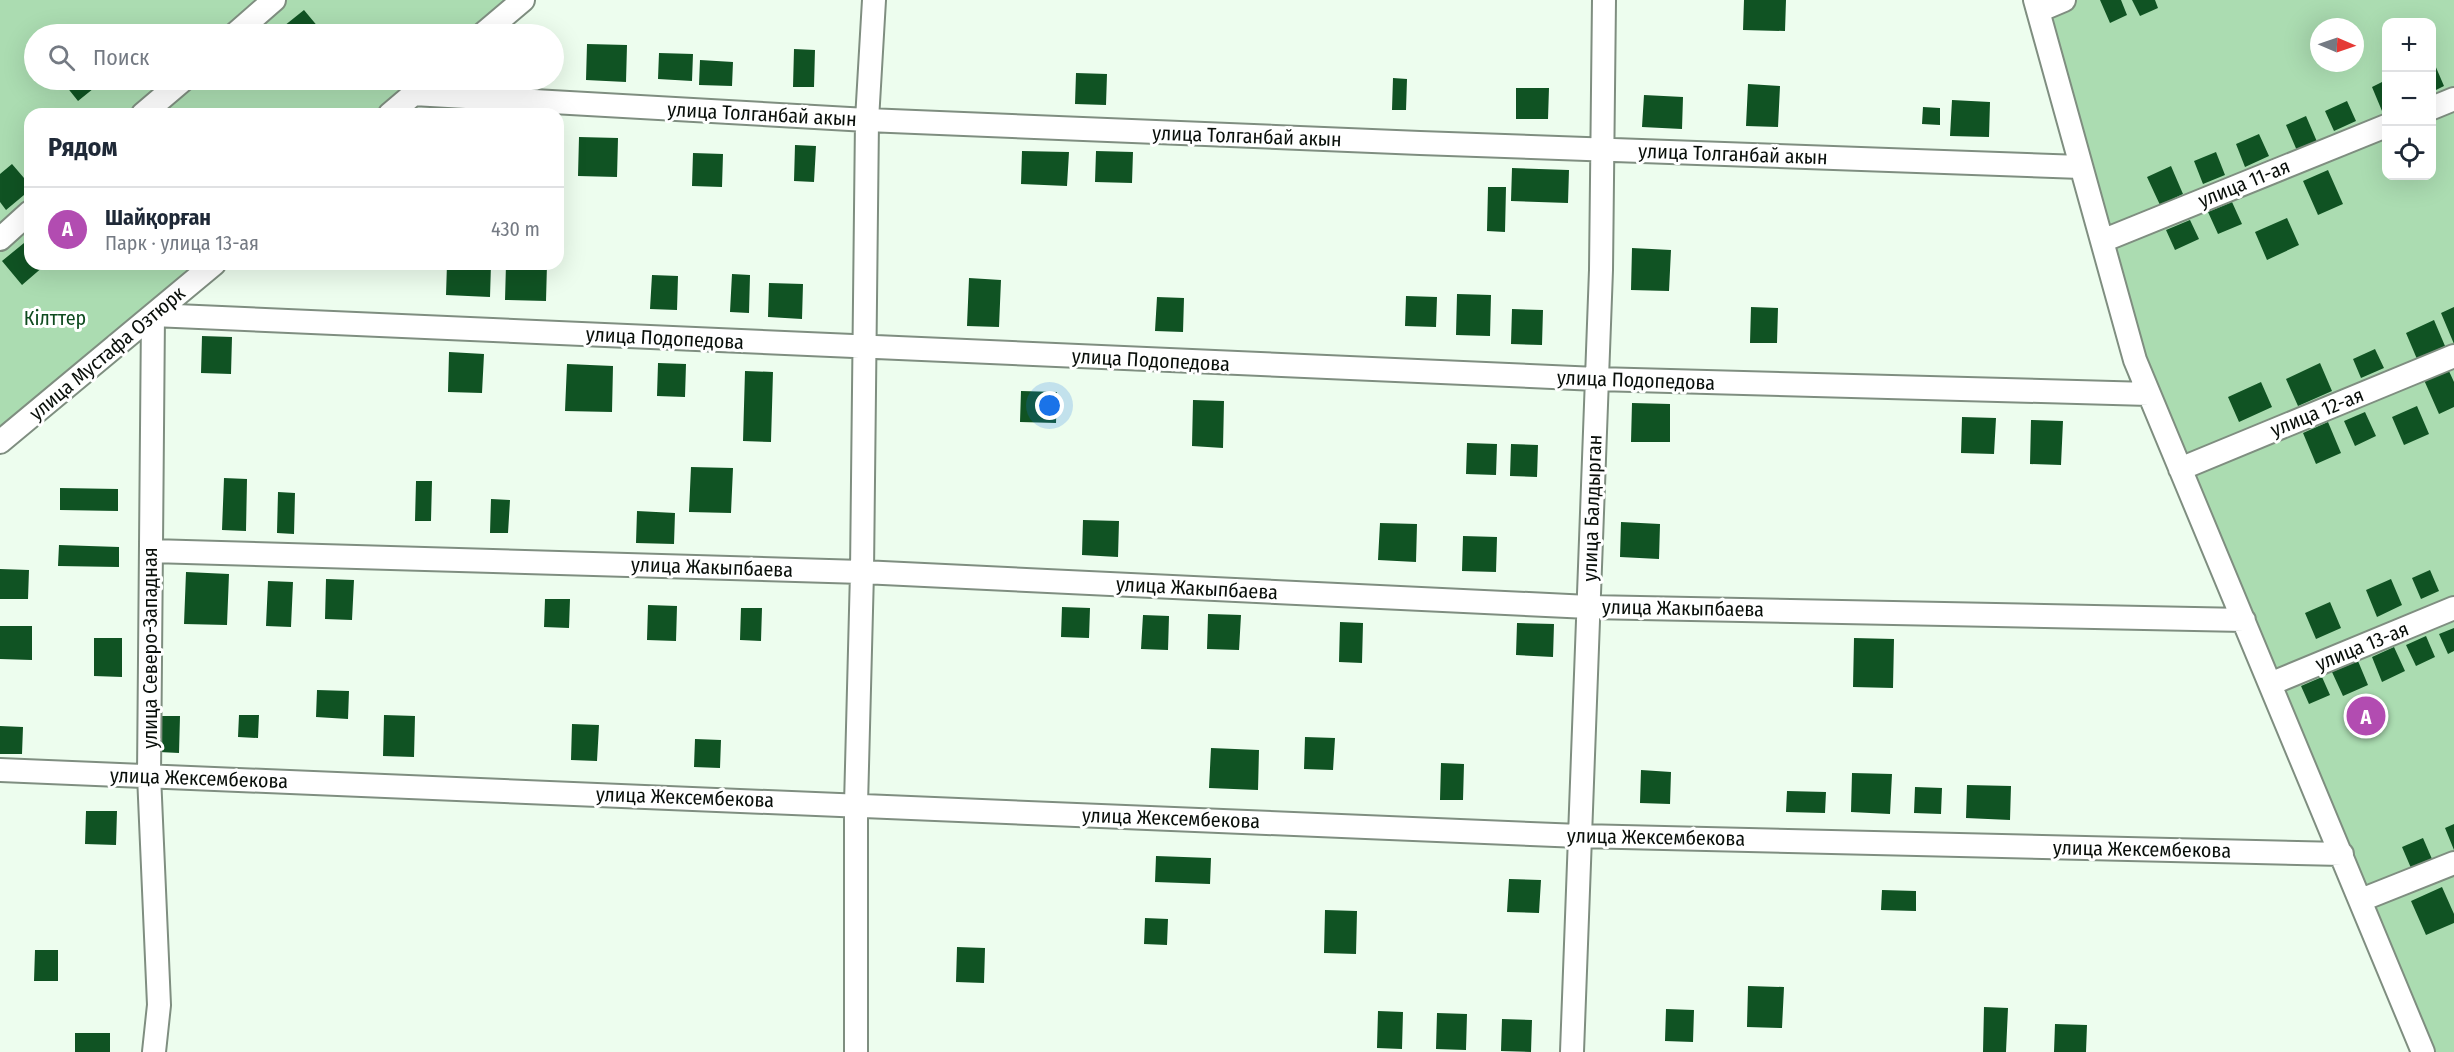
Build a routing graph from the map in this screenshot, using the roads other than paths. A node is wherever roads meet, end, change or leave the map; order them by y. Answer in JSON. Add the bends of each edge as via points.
{"nodes":[{"id":1,"x":274,"y":0,"type":"edge"},
{"id":2,"x":524,"y":0,"type":"edge"},
{"id":3,"x":874,"y":0,"type":"edge"},
{"id":4,"x":1604,"y":0,"type":"edge"},
{"id":5,"x":2064,"y":0,"type":"edge"},
{"id":6,"x":2037,"y":5,"type":"edge"},
{"id":7,"x":246,"y":24,"type":"edge"},
{"id":8,"x":495,"y":24,"type":"edge"},
{"id":9,"x":171,"y":90,"type":"edge"},
{"id":10,"x":418,"y":90,"type":"edge"},
{"id":11,"x":413,"y":94,"type":"junction"},
{"id":12,"x":2454,"y":99,"type":"edge"},
{"id":13,"x":2436,"y":106,"type":"edge"},
{"id":14,"x":150,"y":108,"type":"edge"},
{"id":15,"x":397,"y":108,"type":"edge"},
{"id":16,"x":867,"y":120,"type":"junction"},
{"id":17,"x":2382,"y":128,"type":"edge"},
{"id":18,"x":1603,"y":149,"type":"junction"},
{"id":19,"x":2081,"y":167,"type":"junction"},
{"id":20,"x":24,"y":218,"type":"edge"},
{"id":21,"x":0,"y":239,"type":"edge"},
{"id":22,"x":2102,"y":241,"type":"junction"},
{"id":23,"x":207,"y":270,"type":"edge"},
{"id":24,"x":153,"y":315,"type":"junction"},
{"id":25,"x":865,"y":347,"type":"junction"},
{"id":26,"x":2454,"y":356,"type":"edge"},
{"id":27,"x":1597,"y":379,"type":"junction"},
{"id":28,"x":2149,"y":394,"type":"junction"},
{"id":29,"x":0,"y":442,"type":"edge"},
{"id":30,"x":2180,"y":469,"type":"junction"},
{"id":31,"x":151,"y":551,"type":"junction"},
{"id":32,"x":862,"y":572,"type":"junction"},
{"id":33,"x":1589,"y":607,"type":"junction"},
{"id":34,"x":2454,"y":608,"type":"edge"},
{"id":35,"x":2244,"y":620,"type":"junction"},
{"id":36,"x":2270,"y":684,"type":"junction"},
{"id":37,"x":0,"y":771,"type":"edge"},
{"id":38,"x":149,"y":775,"type":"junction"},
{"id":39,"x":856,"y":805,"type":"junction"},
{"id":40,"x":1580,"y":836,"type":"junction"},
{"id":41,"x":2342,"y":854,"type":"junction"},
{"id":42,"x":2454,"y":863,"type":"edge"},
{"id":43,"x":2361,"y":900,"type":"junction"},
{"id":44,"x":154,"y":1052,"type":"edge"},
{"id":45,"x":856,"y":1052,"type":"edge"},
{"id":46,"x":1572,"y":1052,"type":"edge"},
{"id":47,"x":2423,"y":1052,"type":"edge"}],
"edges":[{"from":1,"to":7,"type":"street"},
{"from":2,"to":8,"type":"street"},
{"from":3,"to":16,"type":"street"},
{"from":4,"to":18,"type":"street","name":"улица Балдырган"},
{"from":5,"to":6,"type":"street"},
{"from":6,"to":19,"type":"street"},
{"from":9,"to":14,"type":"street"},
{"from":10,"to":11,"type":"street"},
{"from":11,"to":15,"type":"street"},
{"from":11,"to":16,"type":"street","name":"улица Толганбай акын"},
{"from":12,"to":13,"type":"street"},
{"from":16,"to":18,"type":"street","name":"улица Толганбай акын"},
{"from":16,"to":25,"type":"street"},
{"from":17,"to":22,"type":"street","name":"улица 11-ая"},
{"from":18,"to":19,"type":"street","name":"улица Толганбай акын"},
{"from":18,"to":27,"type":"street","name":"улица Балдырган"},
{"from":19,"to":22,"type":"street"},
{"from":20,"to":21,"type":"street"},
{"from":22,"to":28,"type":"street","via":[[2135,360]]},
{"from":23,"to":24,"type":"street","name":"улица Мустафа Озтюрк"},
{"from":24,"to":25,"type":"street","name":"улица Подопедова"},
{"from":24,"to":29,"type":"street","name":"улица Мустафа Озтюрк"},
{"from":24,"to":31,"type":"street","name":"улица Северо-Западная"},
{"from":25,"to":27,"type":"street","name":"улица Подопедова"},
{"from":25,"to":32,"type":"street"},
{"from":26,"to":30,"type":"street","name":"улица 12-ая"},
{"from":27,"to":28,"type":"street","name":"улица Подопедова"},
{"from":27,"to":33,"type":"street","name":"улица Балдырган"},
{"from":28,"to":30,"type":"street"},
{"from":30,"to":35,"type":"street"},
{"from":31,"to":32,"type":"street","name":"улица Жакыпбаева"},
{"from":31,"to":38,"type":"street","name":"улица Северо-Западная"},
{"from":32,"to":33,"type":"street","name":"улица Жакыпбаева"},
{"from":32,"to":39,"type":"street"},
{"from":33,"to":35,"type":"street","name":"улица Жакыпбаева"},
{"from":33,"to":40,"type":"street","name":"улица Балдырган"},
{"from":34,"to":36,"type":"street","name":"улица 13-ая"},
{"from":35,"to":36,"type":"street"},
{"from":36,"to":41,"type":"street"},
{"from":37,"to":38,"type":"street","name":"улица Жексембекова"},
{"from":38,"to":39,"type":"street","name":"улица Жексембекова"},
{"from":38,"to":44,"type":"street","name":"улица Северо-Западная","via":[[159,1005]]},
{"from":39,"to":40,"type":"street","name":"улица Жексембекова"},
{"from":39,"to":45,"type":"street"},
{"from":40,"to":41,"type":"street","name":"улица Жексембекова"},
{"from":40,"to":46,"type":"street","name":"улица Балдырган"},
{"from":41,"to":43,"type":"street"},
{"from":42,"to":43,"type":"street"},
{"from":43,"to":47,"type":"street"}]}
